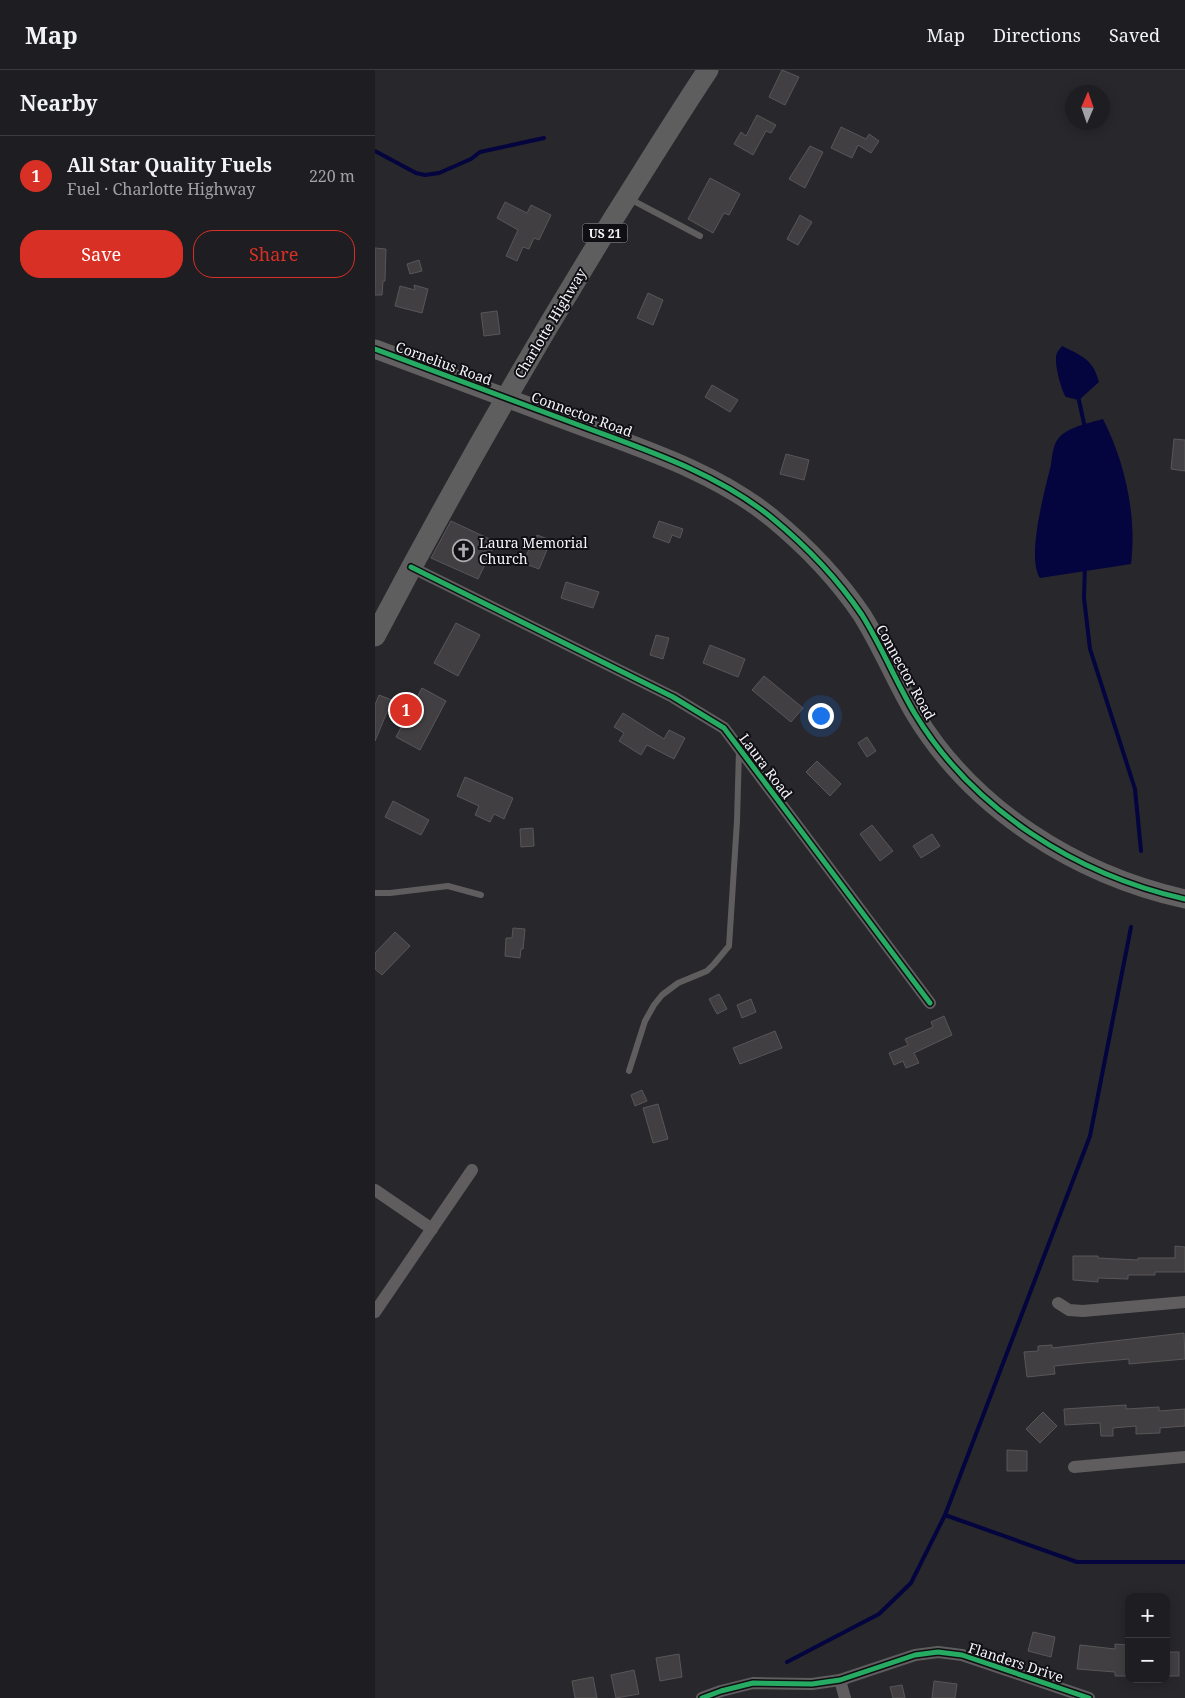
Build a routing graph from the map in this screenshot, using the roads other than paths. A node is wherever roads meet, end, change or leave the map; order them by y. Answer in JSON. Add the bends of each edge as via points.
{"nodes":[{"id":1,"x":708,"y":70,"type":"edge"},
{"id":2,"x":627,"y":197,"type":"junction"},
{"id":3,"x":700,"y":236,"type":"dead end"},
{"id":4,"x":375,"y":349,"type":"edge"},
{"id":5,"x":506,"y":398,"type":"junction"},
{"id":6,"x":411,"y":567,"type":"junction"},
{"id":7,"x":375,"y":636,"type":"edge"},
{"id":8,"x":739,"y":748,"type":"junction"},
{"id":9,"x":375,"y":893,"type":"edge"},
{"id":10,"x":481,"y":895,"type":"dead end"},
{"id":11,"x":1185,"y":899,"type":"edge"},
{"id":12,"x":930,"y":1003,"type":"dead end"},
{"id":13,"x":629,"y":1071,"type":"dead end"},
{"id":14,"x":472,"y":1170,"type":"dead end"},
{"id":15,"x":375,"y":1190,"type":"edge"},
{"id":16,"x":432,"y":1229,"type":"junction"},
{"id":17,"x":1185,"y":1302,"type":"edge"},
{"id":18,"x":1058,"y":1303,"type":"dead end"},
{"id":19,"x":375,"y":1312,"type":"edge"},
{"id":20,"x":1185,"y":1457,"type":"edge"},
{"id":21,"x":1074,"y":1468,"type":"dead end"},
{"id":22,"x":840,"y":1680,"type":"junction"},
{"id":23,"x":702,"y":1698,"type":"edge"},
{"id":24,"x":845,"y":1698,"type":"edge"},
{"id":25,"x":1089,"y":1698,"type":"edge"}],
"edges":[{"from":1,"to":2,"type":"main road","name":"Charlotte Highway","number":"US 21"},
{"from":2,"to":3,"type":"lane"},
{"from":2,"to":5,"type":"main road","name":"Charlotte Highway","number":"US 21"},
{"from":4,"to":5,"type":"street","name":"Cornelius Road"},
{"from":5,"to":6,"type":"main road","name":"Charlotte Highway","number":"US 21"},
{"from":5,"to":11,"type":"street","name":"Connector Road","via":[[672,461],[724,486],[771,518],[826,568],[846,593],[916,715],[939,748],[971,784],[1033,835],[1063,854],[1130,884]]},
{"from":6,"to":7,"type":"main road","name":"Charlotte Highway","number":"US 21"},
{"from":6,"to":8,"type":"street","name":"Laura Road","via":[[673,697],[724,728]]},
{"from":8,"to":12,"type":"street","name":"Laura Road"},
{"from":8,"to":13,"type":"lane","via":[[729,946],[707,970],[678,983],[662,995],[645,1021]]},
{"from":9,"to":10,"type":"lane","via":[[449,886]]},
{"from":14,"to":16,"type":"street"},
{"from":15,"to":16,"type":"street"},
{"from":16,"to":19,"type":"street"},
{"from":17,"to":18,"type":"street","via":[[1083,1311],[1069,1310]]},
{"from":20,"to":21,"type":"street"},
{"from":22,"to":23,"type":"street","name":"Flanders Drive","via":[[811,1684],[753,1683]]},
{"from":22,"to":24,"type":"street"},
{"from":22,"to":25,"type":"street","name":"Flanders Drive","via":[[915,1655],[938,1652],[962,1655]]}]}
